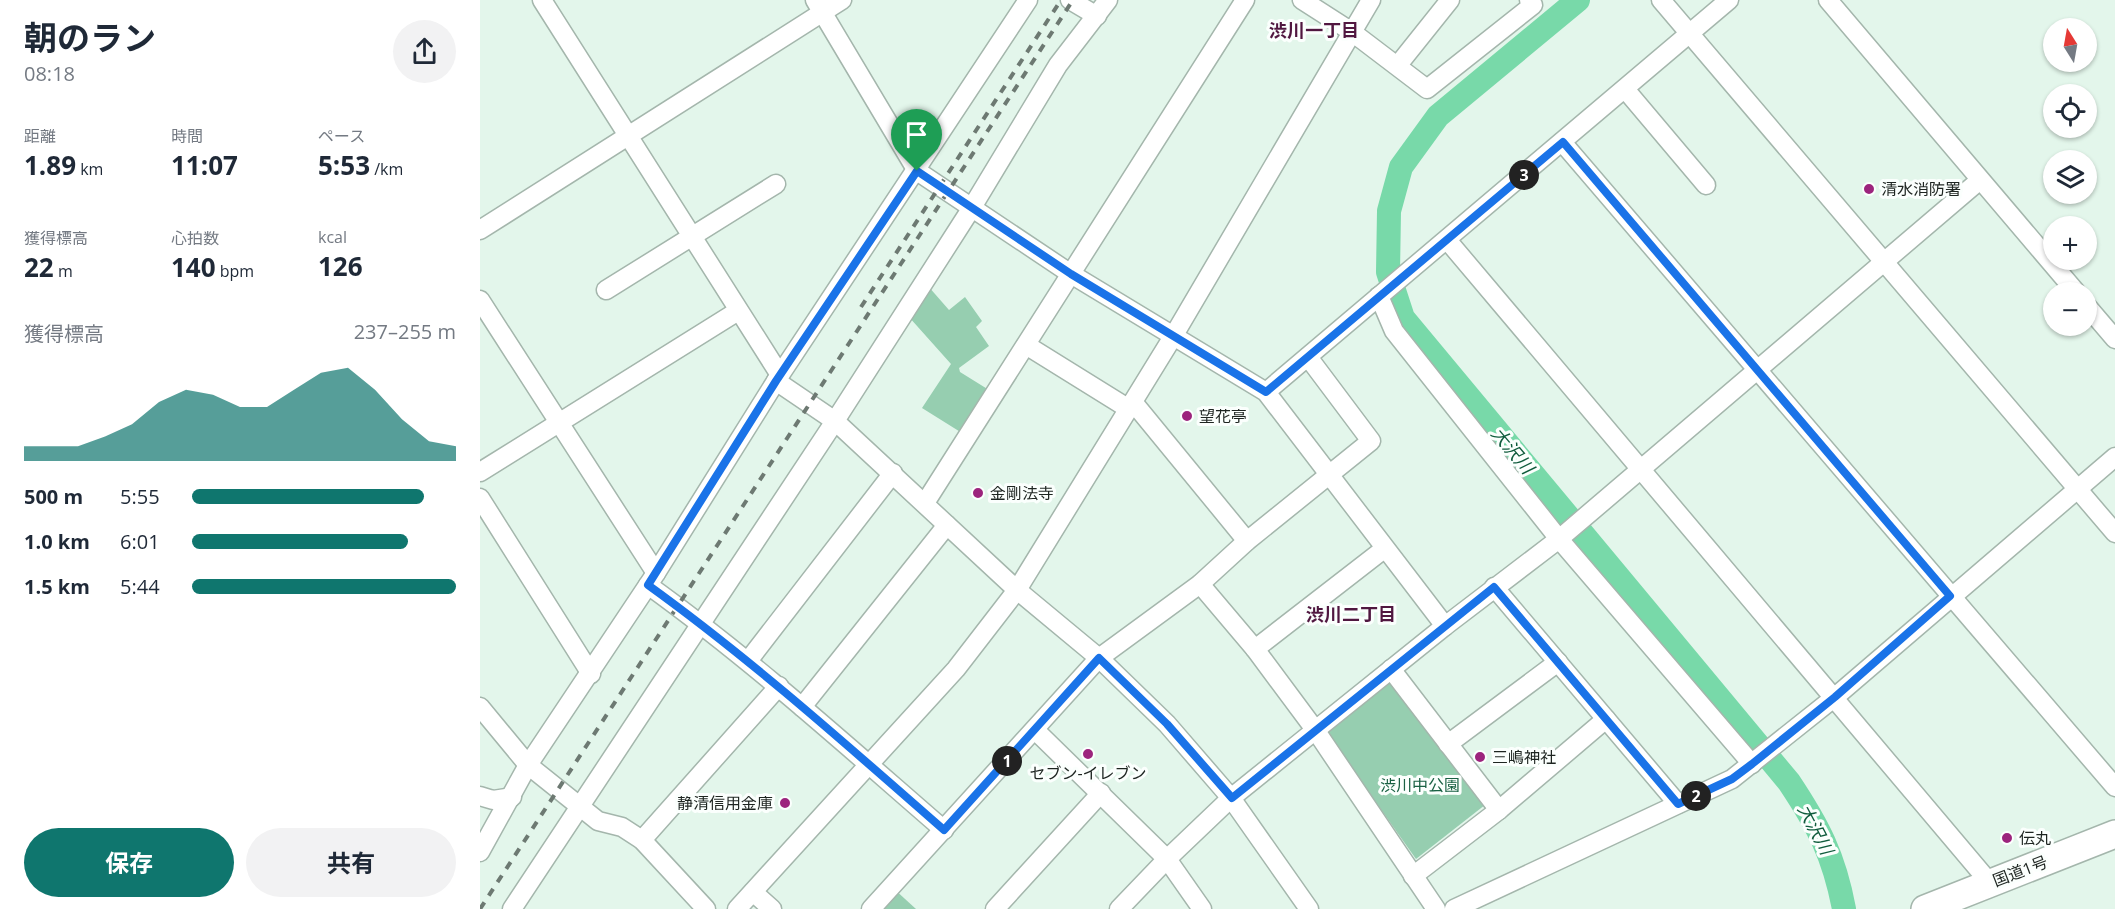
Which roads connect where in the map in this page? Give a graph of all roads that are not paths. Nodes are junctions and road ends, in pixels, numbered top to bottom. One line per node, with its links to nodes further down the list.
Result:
1 (542, 0): 20 (street)
2 (842, 0): 14 (street)
3 (1028, 0): 22 (street)
4 (1070, 0): 15 (street)
5 (1108, 0): 15 (street)
6 (1245, 0): 31 (street)
7 (1302, 0): 16 (street)
8 (1371, 0): 16 (street)
9 (1450, 0): 18 (street)
10 (1529, 0): 18 (street)
11 (1661, 0): 17 (street)
12 (1729, 0): 17 (street)
13 (1828, 0): 23 (street)
14 (818, 6): 20 (street); 22 (street)
15 (1097, 16): 26 (street)
16 (1352, 32): 18 (street); 38 (street)
17 (1689, 35): 19 (street); 30 (street)
18 (1398, 65)
19 (1625, 89): 21 (street); 25 (street)
20 (626, 136): 27 (street); 28 (street)
21 (1563, 142): 29 (street); 42 (street)
22 (917, 171): 26 (street); 43 (street)
23 (1980, 180): 30 (street); 32 (street)
24 (776, 184): 28 (street)
25 (1706, 185)
26 (970, 209): 31 (street); 46 (street)
27 (480, 230)
28 (691, 237): 33 (street); 36 (street)
29 (1448, 241): 34 (street); 49 (street)
30 (1882, 261): 42 (street); 53 (street)
31 (1071, 274): 38 (street); 40 (street)
32 (2067, 282)
33 (606, 290)
34 (1379, 296): 41 (street); 58 (street)
35 (480, 300): 47 (street)
36 (738, 311): 43 (street); 47 (street)
37 (2097, 318): 39 (street)
38 (1174, 335): 44 (street); 45 (street)
39 (2115, 339)
40 (1026, 345): 45 (street); 55 (street)
41 (1308, 357): 44 (street); 52 (street)
42 (1757, 368): 49 (street); 65 (street)
43 (778, 378): 46 (street); 61 (street)
44 (1266, 392): 52 (street)
45 (1131, 406): 59 (street); 64 (street)
46 (835, 421): 51 (street); 66 (street)
47 (559, 424): 50 (street); 61 (street)
48 (2115, 457): 53 (street)
49 (1639, 470): 58 (street); 75 (street)
50 (480, 472)
51 (892, 473): 55 (street); 70 (street)
52 (1328, 476): 59 (street); 60 (street)
53 (2077, 489): 57 (street); 65 (street)
54 (480, 498): 73 (street)
55 (925, 503): 56 (street)
56 (947, 525): 64 (street); 77 (street)
57 (2115, 532)
58 (1559, 539): 63 (street); 82 (street)
59 (1247, 541): 62 (street)
60 (1384, 549): 67 (street); 68 (street)
61 (652, 579): 66 (street); 73 (street)
62 (1200, 584): 68 (street); 69 (street)
63 (1494, 587): 67 (street); 71 (street)
64 (1017, 590): 69 (street); 84 (street)
65 (1950, 596): 75 (street); 85 (street)
66 (699, 622): 70 (street); 91 (street)
67 (1445, 626): 72 (street)
68 (1255, 649): 80 (street)
69 (1099, 658): 79 (street); 89 (street)
70 (748, 661): 74 (street)
71 (1558, 662): 78 (street); 81 (street)
72 (1391, 669): 80 (street); 81 (street)
73 (591, 674): 83 (street)
74 (779, 686): 77 (street); 95 (street)
75 (1835, 697): 82 (street); 100 (street)
76 (480, 707): 83 (street)
77 (802, 707): 84 (street)
78 (1606, 719): 90 (street); 92 (street)
79 (1035, 730): 86 (street); 93 (street)
80 (1316, 731): 89 (street); 99 (street)
81 (1448, 744): 92 (street)
82 (1752, 764): 90 (street)
83 (528, 765): 88 (street); 91 (street)
84 (869, 765): 93 (street); 101 (street)
85 (2115, 787)
86 (1101, 793): 98 (street); 107 (street)
87 (480, 796): 88 (street)
88 (512, 797): 96 (street)
89 (1232, 798): 98 (street); 110 (street)
90 (1678, 804): 112 (street)
91 (578, 807): 95 (street); 102 (street)
92 (1499, 810): 99 (street)
93 (944, 830): 106 (street)
94 (2115, 834): 100 (highway, 国道1号)
95 (642, 840): 103 (street)
96 (480, 852)
97 (2115, 853): 114 (highway, 国道1号)
98 (1167, 858): 108 (street); 109 (street)
99 (1413, 876): 111 (street)
100 (1990, 883): 113 (highway, 国道1号)
101 (753, 892): 104 (street); 105 (street)
102 (512, 909)
103 (706, 909)
104 (737, 909)
105 (772, 909)
106 (871, 909)
107 (995, 909)
108 (1119, 909)
109 (1202, 909)
110 (1309, 909)
111 (1437, 909)
112 (1454, 909)
113 (1925, 909)
114 (1971, 909)

